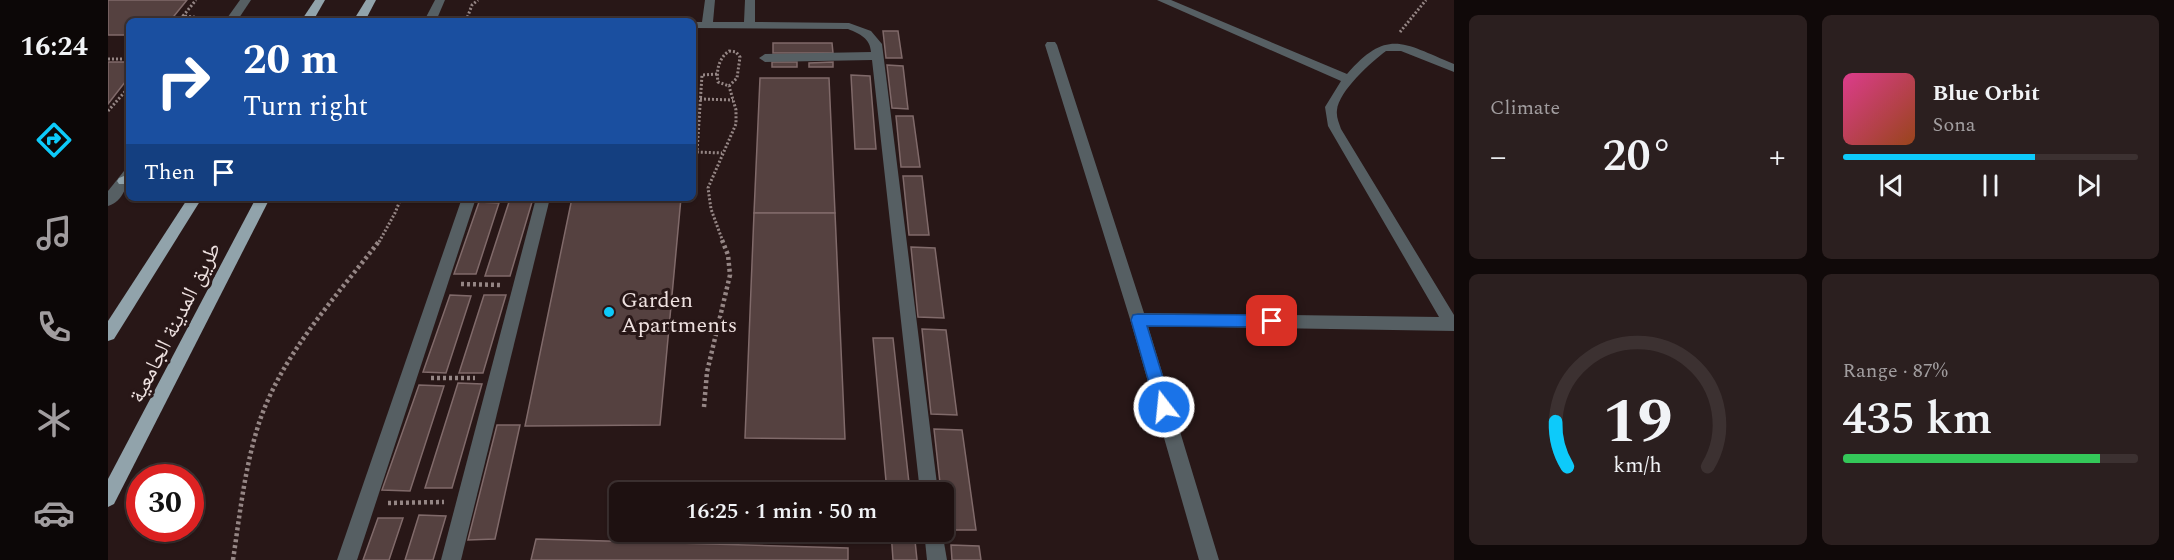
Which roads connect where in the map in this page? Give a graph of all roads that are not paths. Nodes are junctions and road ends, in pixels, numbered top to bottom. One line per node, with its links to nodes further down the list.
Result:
1 (246, 0): 8 (street)
2 (320, 0): 9 (main road)
3 (371, 0): 10 (main road)
4 (440, 0): 11 (street)
5 (710, 0): 12 (street)
6 (750, 0): 13 (street)
7 (1162, 0): 18 (street)
8 (233, 18)
9 (309, 18)
10 (361, 18)
11 (431, 18)
12 (700, 25): 13 (street)
13 (749, 25): 15 (street)
14 (1051, 45): 27 (street)
15 (877, 56): 16 (street); 30 (street)
16 (765, 58)
17 (1454, 68): 18 (street)
18 (1350, 80): 28 (street)
19 (126, 178): 21 (street)
20 (126, 179): 22 (street)
21 (108, 187)
22 (108, 201)
23 (193, 201): 29 (main road, طريق المدينة الجامعية)
24 (261, 201): 31 (main road, طريق المدينة الجامعية)
25 (468, 201): 33 (street)
26 (542, 201): 34 (street)
27 (1138, 320): 28 (street); 36 (street)
28 (1452, 324)
29 (108, 334)
30 (928, 482)
31 (108, 498)
32 (935, 542): 35 (street)
33 (347, 560)
34 (450, 560)
35 (937, 560)
36 (1209, 560)

